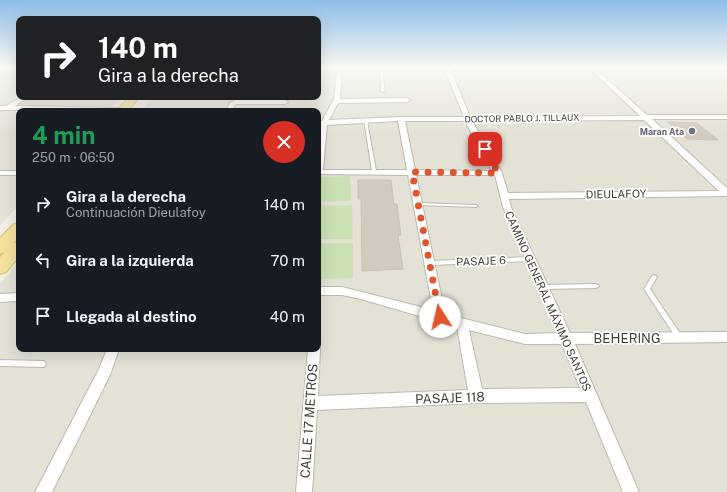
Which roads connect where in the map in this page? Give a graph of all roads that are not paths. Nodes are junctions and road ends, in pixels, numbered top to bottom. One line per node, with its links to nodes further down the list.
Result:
1 (339, 90): 8 (street)
2 (456, 90): 18 (street, CAMINO GENERAL MÁXIMO SANTOS)
3 (615, 90): 15 (street)
4 (21, 100): 10 (street)
5 (141, 100): 12 (main road)
6 (269, 100): 13 (street)
7 (407, 100): 8 (street)
8 (336, 101): 20 (street)
9 (0, 108): 10 (street)
10 (9, 108): 11 (street); 14 (street)
11 (16, 108)
12 (129, 108)
13 (230, 108)
14 (0, 114)
15 (645, 117): 16 (street, DOCTOR PABLO J. TILLAUX); 18 (street, DOCTOR PABLO J. TILLAUX); 27 (street)
16 (727, 117)
17 (401, 119): 18 (street, DOCTOR PABLO J. TILLAUX); 19 (street, DOCTOR PABLO J. TILLAUX); 23 (street)
18 (468, 119): 26 (street, CAMINO GENERAL MÁXIMO SANTOS)
19 (365, 121): 20 (street, DOCTOR PABLO J. TILLAUX); 21 (lane)
20 (321, 123)
21 (374, 171): 22 (street); 23 (street)
22 (321, 172)
23 (412, 172): 26 (street); 29 (street)
24 (0, 173): 25 (street)
25 (16, 173)
26 (498, 173): 28 (street, CAMINO GENERAL MÁXIMO SANTOS)
27 (727, 193): 28 (street, DIEULAFOY)
28 (505, 196): 34 (street, CAMINO GENERAL MÁXIMO SANTOS)
29 (419, 204): 30 (lane); 35 (street)
30 (476, 206)
31 (16, 231): 32 (main road)
32 (0, 248)
33 (16, 250): 36 (main road)
34 (530, 259): 35 (lane, PASAJE 6); 39 (street, CAMINO GENERAL MÁXIMO SANTOS)
35 (430, 263): 43 (street)
36 (0, 268)
37 (654, 278): 47 (lane)
38 (596, 286): 39 (lane)
39 (543, 287): 46 (street, CAMINO GENERAL MÁXIMO SANTOS)
40 (321, 291): 43 (street, BEHERING)
41 (16, 297): 42 (street)
42 (0, 298)
43 (440, 317): 44 (street, BEHERING)
44 (462, 323): 46 (street, BEHERING); 53 (street)
45 (727, 337): 47 (street, BEHERING)
46 (566, 338): 47 (street, BEHERING); 52 (street, CAMINO GENERAL MÁXIMO SANTOS)
47 (680, 338)
48 (112, 352): 55 (street)
49 (314, 352): 54 (street, CALLE 17 METROS)
50 (0, 364): 51 (lane)
51 (43, 364)
52 (590, 395): 53 (street, PASAJE 118); 57 (street, CAMINO GENERAL MÁXIMO SANTOS)
53 (476, 396): 54 (street, PASAJE 118)
54 (311, 403): 56 (street, CALLE 17 METROS)
55 (43, 492)
56 (304, 492)
57 (631, 492)

